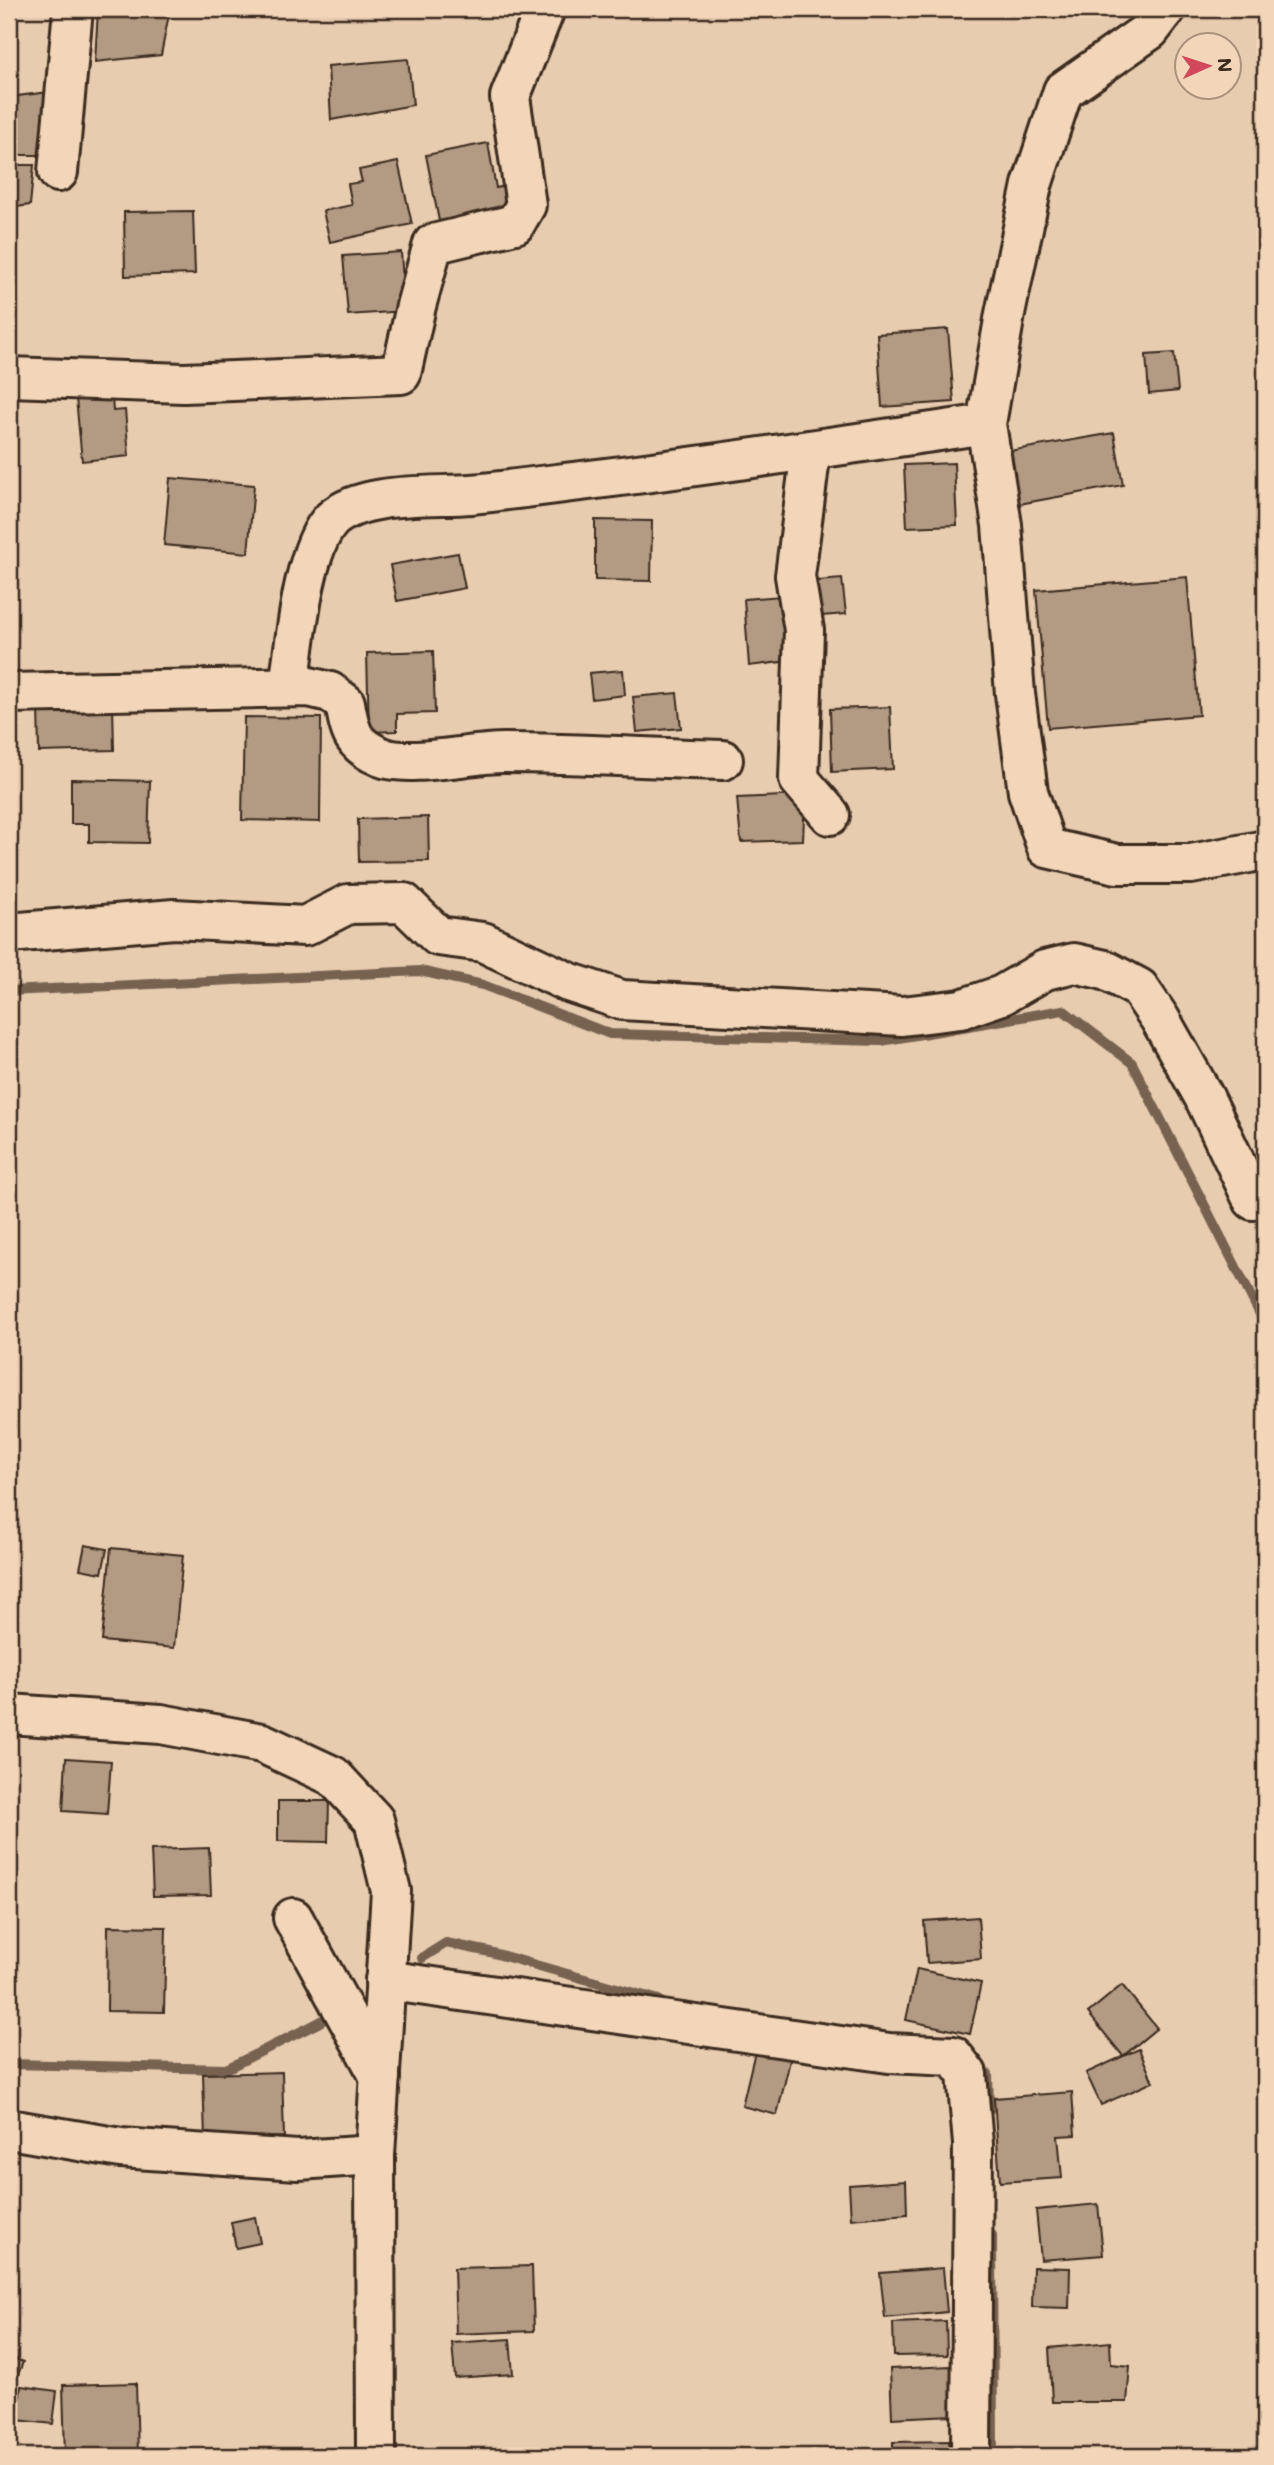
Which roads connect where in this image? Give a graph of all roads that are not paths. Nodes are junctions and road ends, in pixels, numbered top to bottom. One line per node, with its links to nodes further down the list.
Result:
1 (73, 9): 4 (street)
2 (545, 9): 5 (street)
3 (1166, 9): 6 (street)
4 (58, 172)
5 (9, 377)
6 (986, 424): 7 (street); 12 (street)
7 (811, 450): 8 (street); 11 (street)
8 (289, 687): 9 (street); 10 (street)
9 (9, 693)
10 (723, 760)
11 (830, 815)
12 (1265, 850)
13 (9, 933): 14 (street)
14 (1252, 1200)
15 (9, 1714): 17 (street)
16 (293, 1918): 18 (street)
17 (385, 1980): 18 (street); 22 (street)
18 (380, 2077): 20 (street)
19 (9, 2129): 20 (street)
20 (375, 2155): 21 (street)
21 (376, 2456)
22 (971, 2456)

